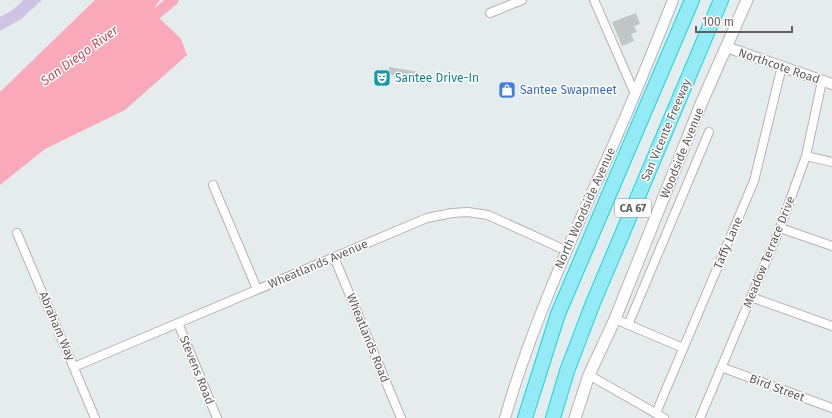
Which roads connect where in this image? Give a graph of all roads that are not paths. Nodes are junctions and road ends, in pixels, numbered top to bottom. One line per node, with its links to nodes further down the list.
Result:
1 (522, 0): 7 (street)
2 (594, 0): 11 (street)
3 (674, 0): 11 (street, North Woodside Avenue)
4 (692, 0): 37 (highway, CA 67)
5 (721, 0): 38 (highway, San Vicente Freeway / CA 67)
6 (747, 0): 8 (main road, Woodside Avenue)
7 (490, 13)
8 (726, 47): 9 (street, Northcote Road); 23 (main road, Woodside Avenue)
9 (782, 66): 10 (street, Northcote Road); 27 (street, Taffy Lane)
10 (829, 83): 13 (street, Meadow Terrace Drive)
11 (635, 94): 19 (street, North Woodside Avenue)
12 (709, 132): 25 (street)
13 (806, 156): 14 (street); 16 (street, Meadow Terrace Drive)
14 (832, 162)
15 (213, 185): 21 (street)
16 (780, 228): 18 (street); 22 (street, Meadow Terrace Drive)
17 (17, 233): 28 (street, Abraham Way)
18 (832, 246)
19 (565, 250): 20 (street, Wheatlands Avenue); 36 (street, North Woodside Avenue)
20 (334, 257): 21 (street, Wheatlands Avenue); 35 (street, Wheatlands Road)
21 (257, 290): 24 (street, Wheatlands Avenue)
22 (752, 297): 26 (street); 29 (street, Meadow Terrace Drive)
23 (615, 319): 25 (street); 30 (main road, Woodside Avenue)
24 (178, 323): 28 (street, Wheatlands Avenue); 34 (street, Stevens Road)
25 (628, 325): 27 (street)
26 (832, 326)
27 (683, 348): 32 (street, Taffy Lane)
28 (74, 366): 33 (street, Abraham Way)
29 (721, 367): 31 (street, Bird Street); 41 (street, Meadow Terrace Drive)
30 (589, 376): 32 (street); 39 (main road, Woodside Avenue)
31 (832, 408)
32 (656, 413): 40 (street)
33 (95, 418)
34 (217, 418)
35 (401, 418)
36 (505, 418)
37 (524, 418)
38 (553, 418)
39 (575, 418)
40 (664, 418)
41 (700, 418)

